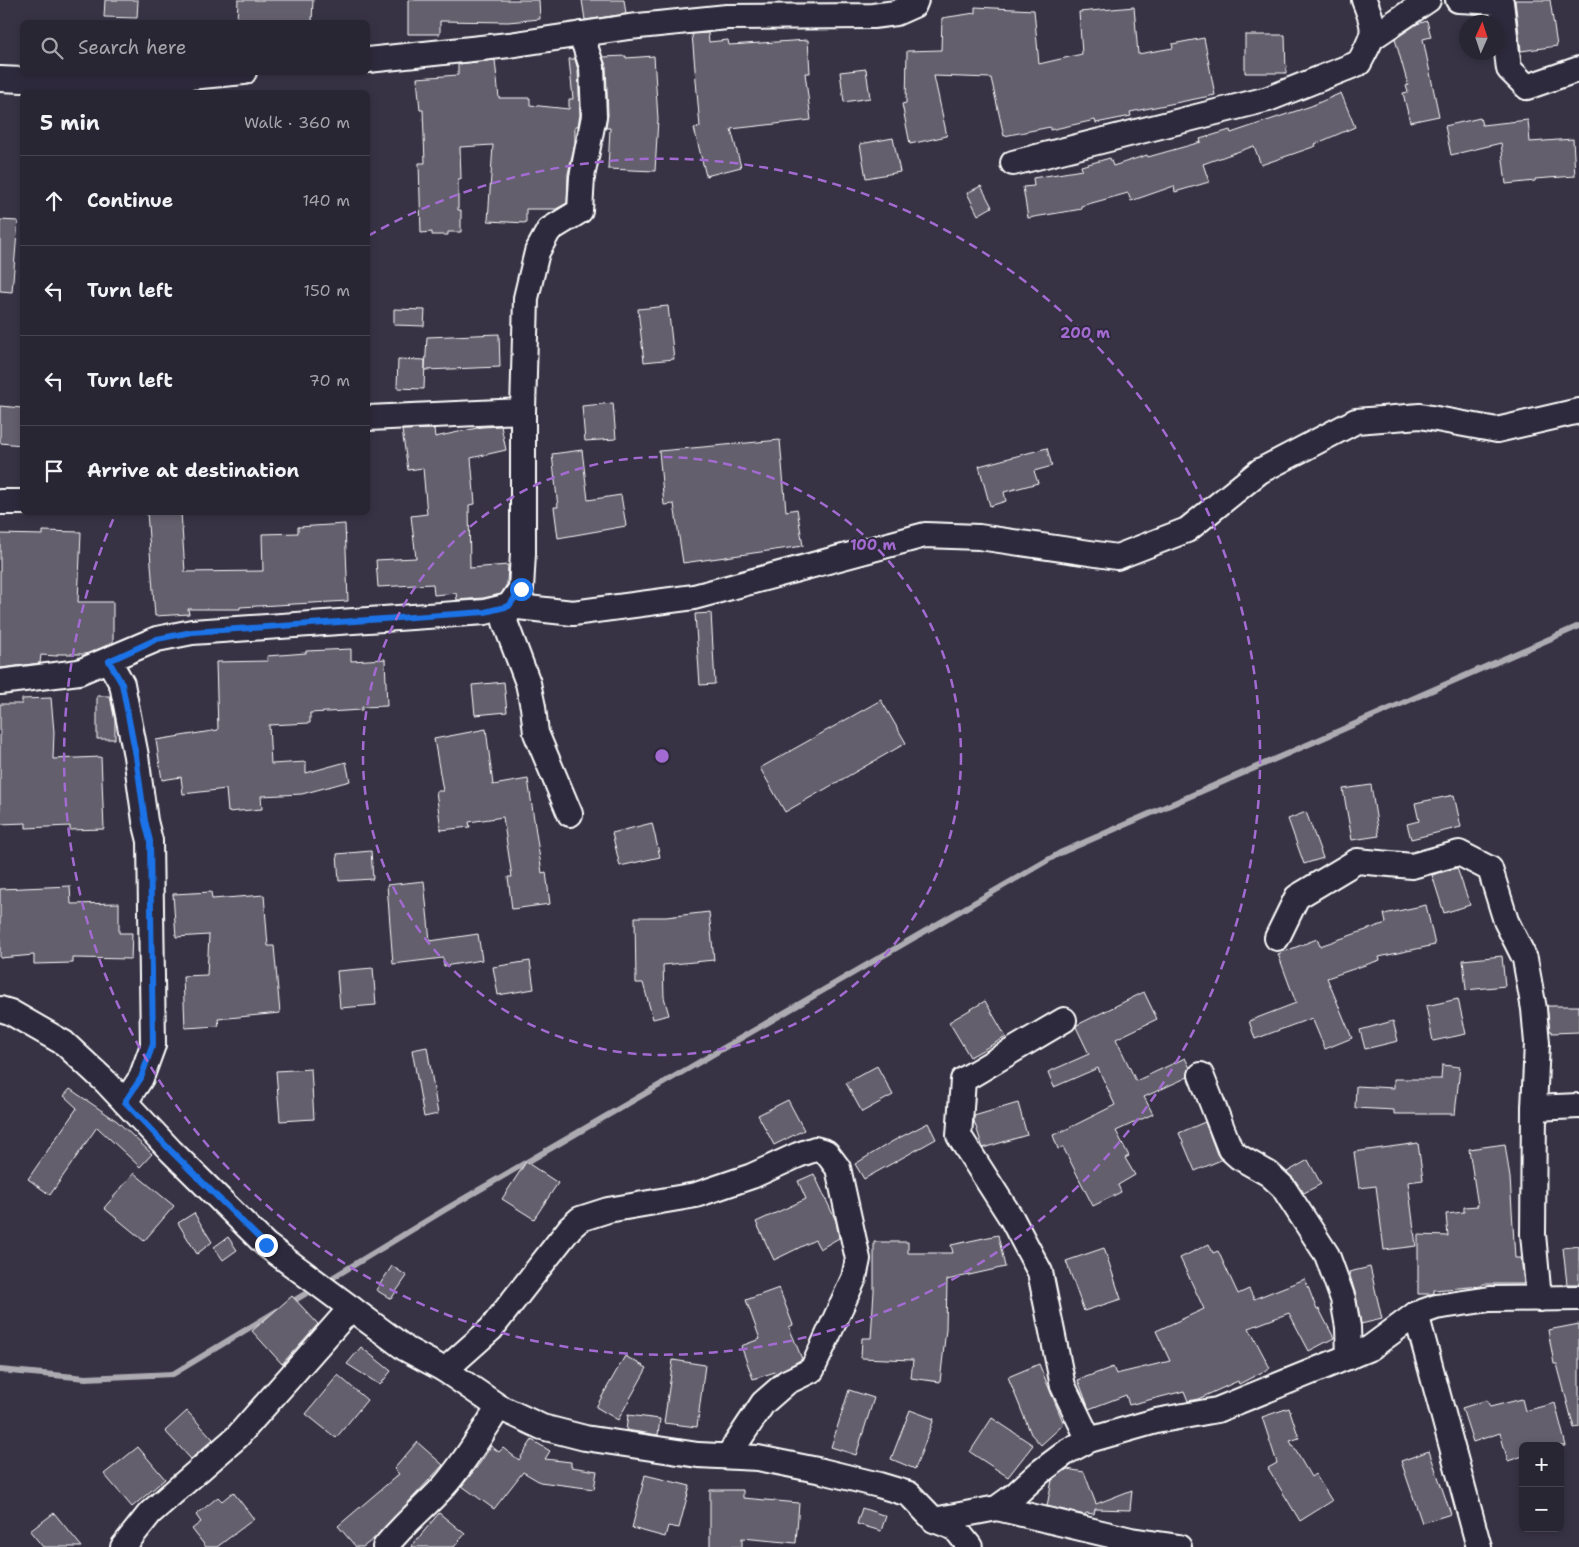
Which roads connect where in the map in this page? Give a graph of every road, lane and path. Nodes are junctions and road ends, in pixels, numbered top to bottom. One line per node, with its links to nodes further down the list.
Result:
1 (916, 0): 5 (street)
2 (1364, 0): 6 (street)
3 (1428, 0): 6 (street)
4 (1458, 0): 8 (street)
5 (581, 34): 7 (street); 13 (street)
6 (1373, 37): 12 (street)
7 (370, 60)
8 (1579, 69)
9 (219, 75): 11 (street)
10 (0, 79): 11 (street)
11 (113, 88)
12 (1013, 163)
13 (523, 411): 15 (street); 18 (street)
14 (1579, 412): 18 (street)
15 (370, 418)
16 (0, 502): 17 (street)
17 (20, 502)
18 (509, 606): 19 (street); 21 (street)
19 (109, 661): 20 (street); 26 (street)
20 (0, 682)
21 (570, 814)
22 (1278, 938): 28 (street)
23 (0, 1009): 26 (street)
24 (1064, 1020): 36 (street)
25 (1200, 1075): 33 (street)
26 (125, 1102): 31 (street)
27 (1579, 1106): 28 (street)
28 (1534, 1108): 30 (street)
29 (1579, 1298): 30 (street)
30 (1539, 1299): 32 (street)
31 (351, 1308): 34 (street); 40 (street)
32 (1416, 1314): 33 (street); 44 (street)
33 (1349, 1357): 36 (street)
34 (445, 1370): 35 (street); 37 (street)
35 (499, 1407): 37 (street); 41 (street)
36 (1089, 1440): 38 (street)
37 (728, 1456): 39 (street)
38 (997, 1508): 39 (street); 43 (street)
39 (934, 1520): 42 (street)
40 (123, 1547)
41 (385, 1547)
42 (970, 1547)
43 (1179, 1547)
44 (1478, 1547)

